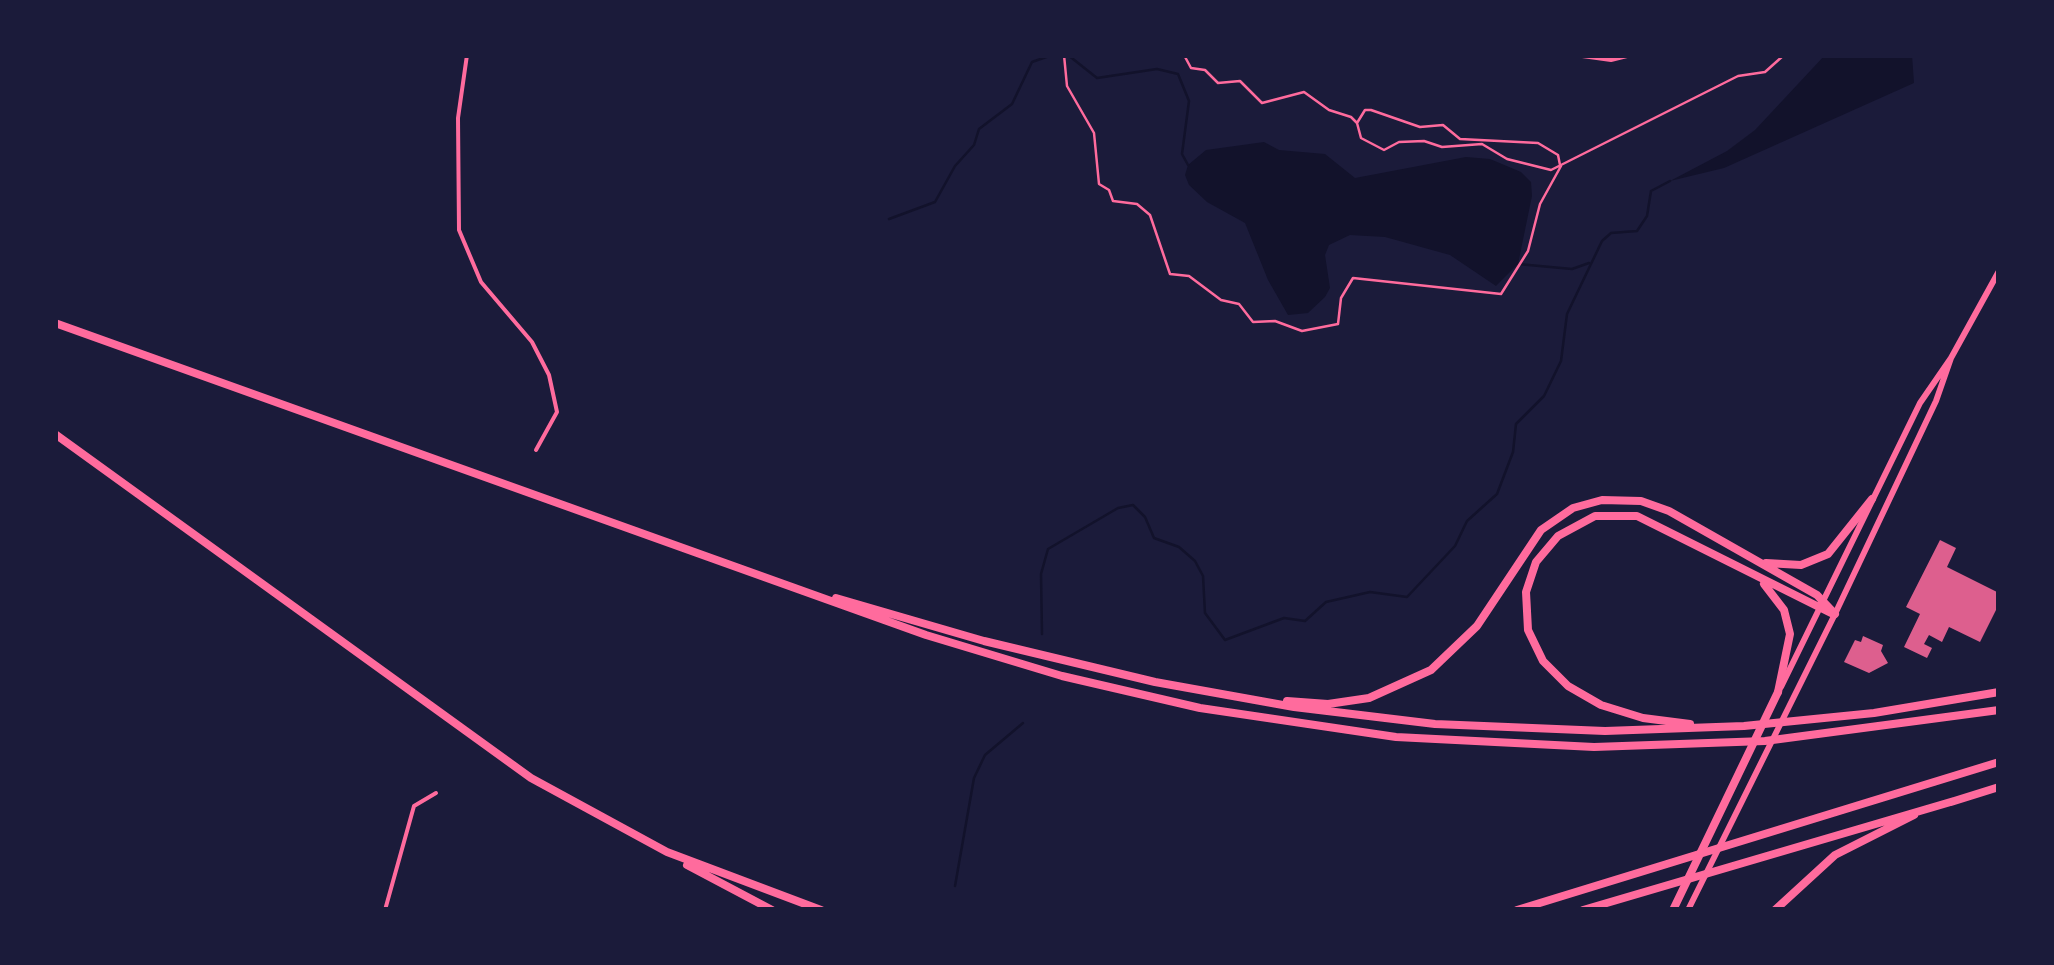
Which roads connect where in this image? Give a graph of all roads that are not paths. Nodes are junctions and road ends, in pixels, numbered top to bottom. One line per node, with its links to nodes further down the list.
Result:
1 (467, 55): 8 (street)
2 (1575, 55): 3 (street)
3 (1630, 55)
4 (1999, 271): 6 (main road)
5 (55, 324): 12 (highway)
6 (1951, 358): 9 (main road); 14 (main road)
7 (55, 434): 24 (highway)
8 (536, 450)
9 (1872, 499): 10 (highway); 13 (main road)
10 (1751, 558): 13 (highway); 17 (highway)
11 (1753, 575): 13 (highway); 15 (highway); 19 (highway)
12 (794, 586): 17 (highway); 18 (highway)
13 (1821, 604): 14 (highway); 15 (main road)
14 (1836, 614): 31 (main road)
15 (1778, 692): 30 (highway)
16 (1999, 692): 19 (highway)
17 (1211, 693): 19 (highway)
18 (1999, 710)
19 (1744, 726)
20 (1999, 762): 28 (highway)
21 (1999, 787): 23 (highway)
22 (436, 793): 25 (street)
23 (1954, 800): 29 (highway); 32 (highway)
24 (667, 852): 26 (highway); 27 (highway)
25 (385, 910)
26 (772, 910)
27 (821, 910)
28 (1517, 910)
29 (1584, 910)
30 (1673, 910)
31 (1688, 910)
32 (1775, 910)

